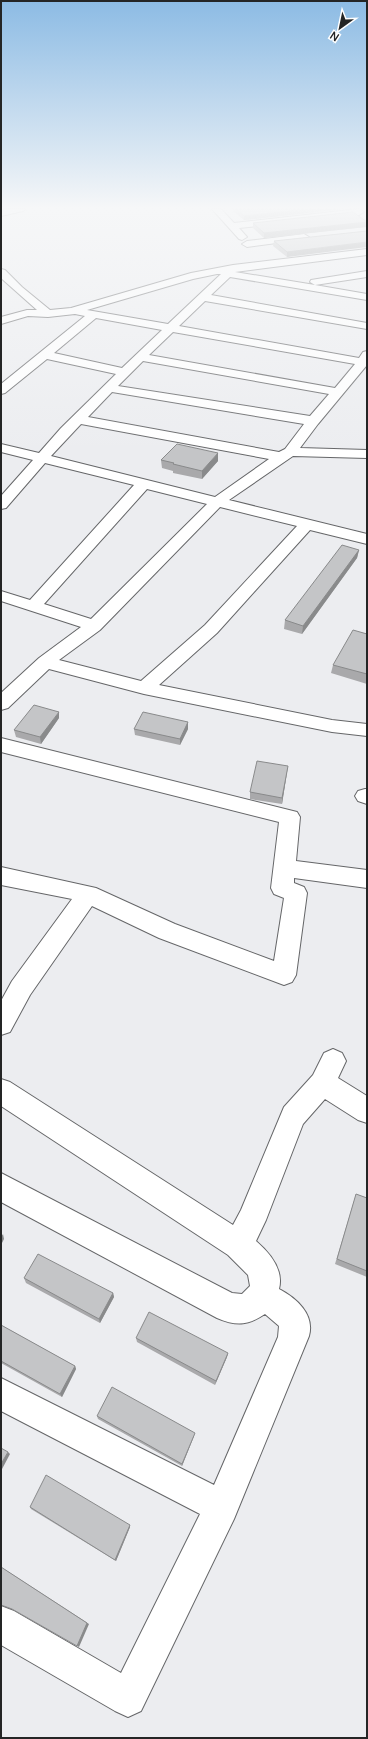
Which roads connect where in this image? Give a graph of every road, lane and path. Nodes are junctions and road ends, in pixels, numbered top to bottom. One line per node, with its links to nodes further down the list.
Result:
1 (16, 290): 6 (street)
2 (19, 290): 10 (street)
3 (143, 290): 9 (street)
4 (209, 290): 7 (street)
5 (326, 290): 8 (street)
6 (6, 295)
7 (202, 297): 13 (street); 14 (street)
8 (367, 297)
9 (72, 311): 10 (street); 11 (street)
10 (48, 314): 12 (street)
11 (96, 314): 14 (street); 15 (street)
12 (1, 321)
13 (367, 326)
14 (172, 327): 16 (street); 17 (street)
15 (44, 355): 18 (street); 20 (street)
16 (140, 357): 18 (street); 21 (street)
17 (365, 359): 21 (street)
18 (125, 372): 19 (street)
19 (110, 388): 22 (street); 23 (street)
20 (1, 390)
21 (338, 392): 23 (street)
22 (78, 419): 25 (street); 27 (street)
23 (313, 421): 25 (street)
24 (1, 448): 27 (street)
25 (285, 454): 26 (street); 29 (street)
26 (367, 454)
27 (42, 458): 28 (street); 30 (street)
28 (143, 484): 29 (street); 34 (street)
29 (218, 501): 31 (street); 35 (street)
30 (1, 504)
31 (307, 524): 32 (street); 39 (street)
32 (367, 539)
33 (1, 596): 34 (street)
34 (33, 606): 35 (street)
35 (94, 626): 36 (street)
36 (44, 662): 38 (street); 39 (street)
37 (1, 679): 38 (street)
38 (22, 683): 40 (street)
39 (144, 688): 41 (street)
40 (1, 704)
41 (367, 730)
42 (1, 745): 43 (street)
43 (284, 868): 45 (street); 46 (street)
44 (1, 876): 46 (street)
45 (367, 879)
46 (88, 894): 47 (street)
47 (1, 1024)
48 (1, 1091): 51 (street)
49 (367, 1111): 51 (street)
50 (1, 1187): 52 (street)
51 (238, 1246): 52 (street)
52 (262, 1296): 54 (street)
53 (1, 1394): 54 (street)
54 (222, 1507): 55 (street)
55 (1, 1624)

